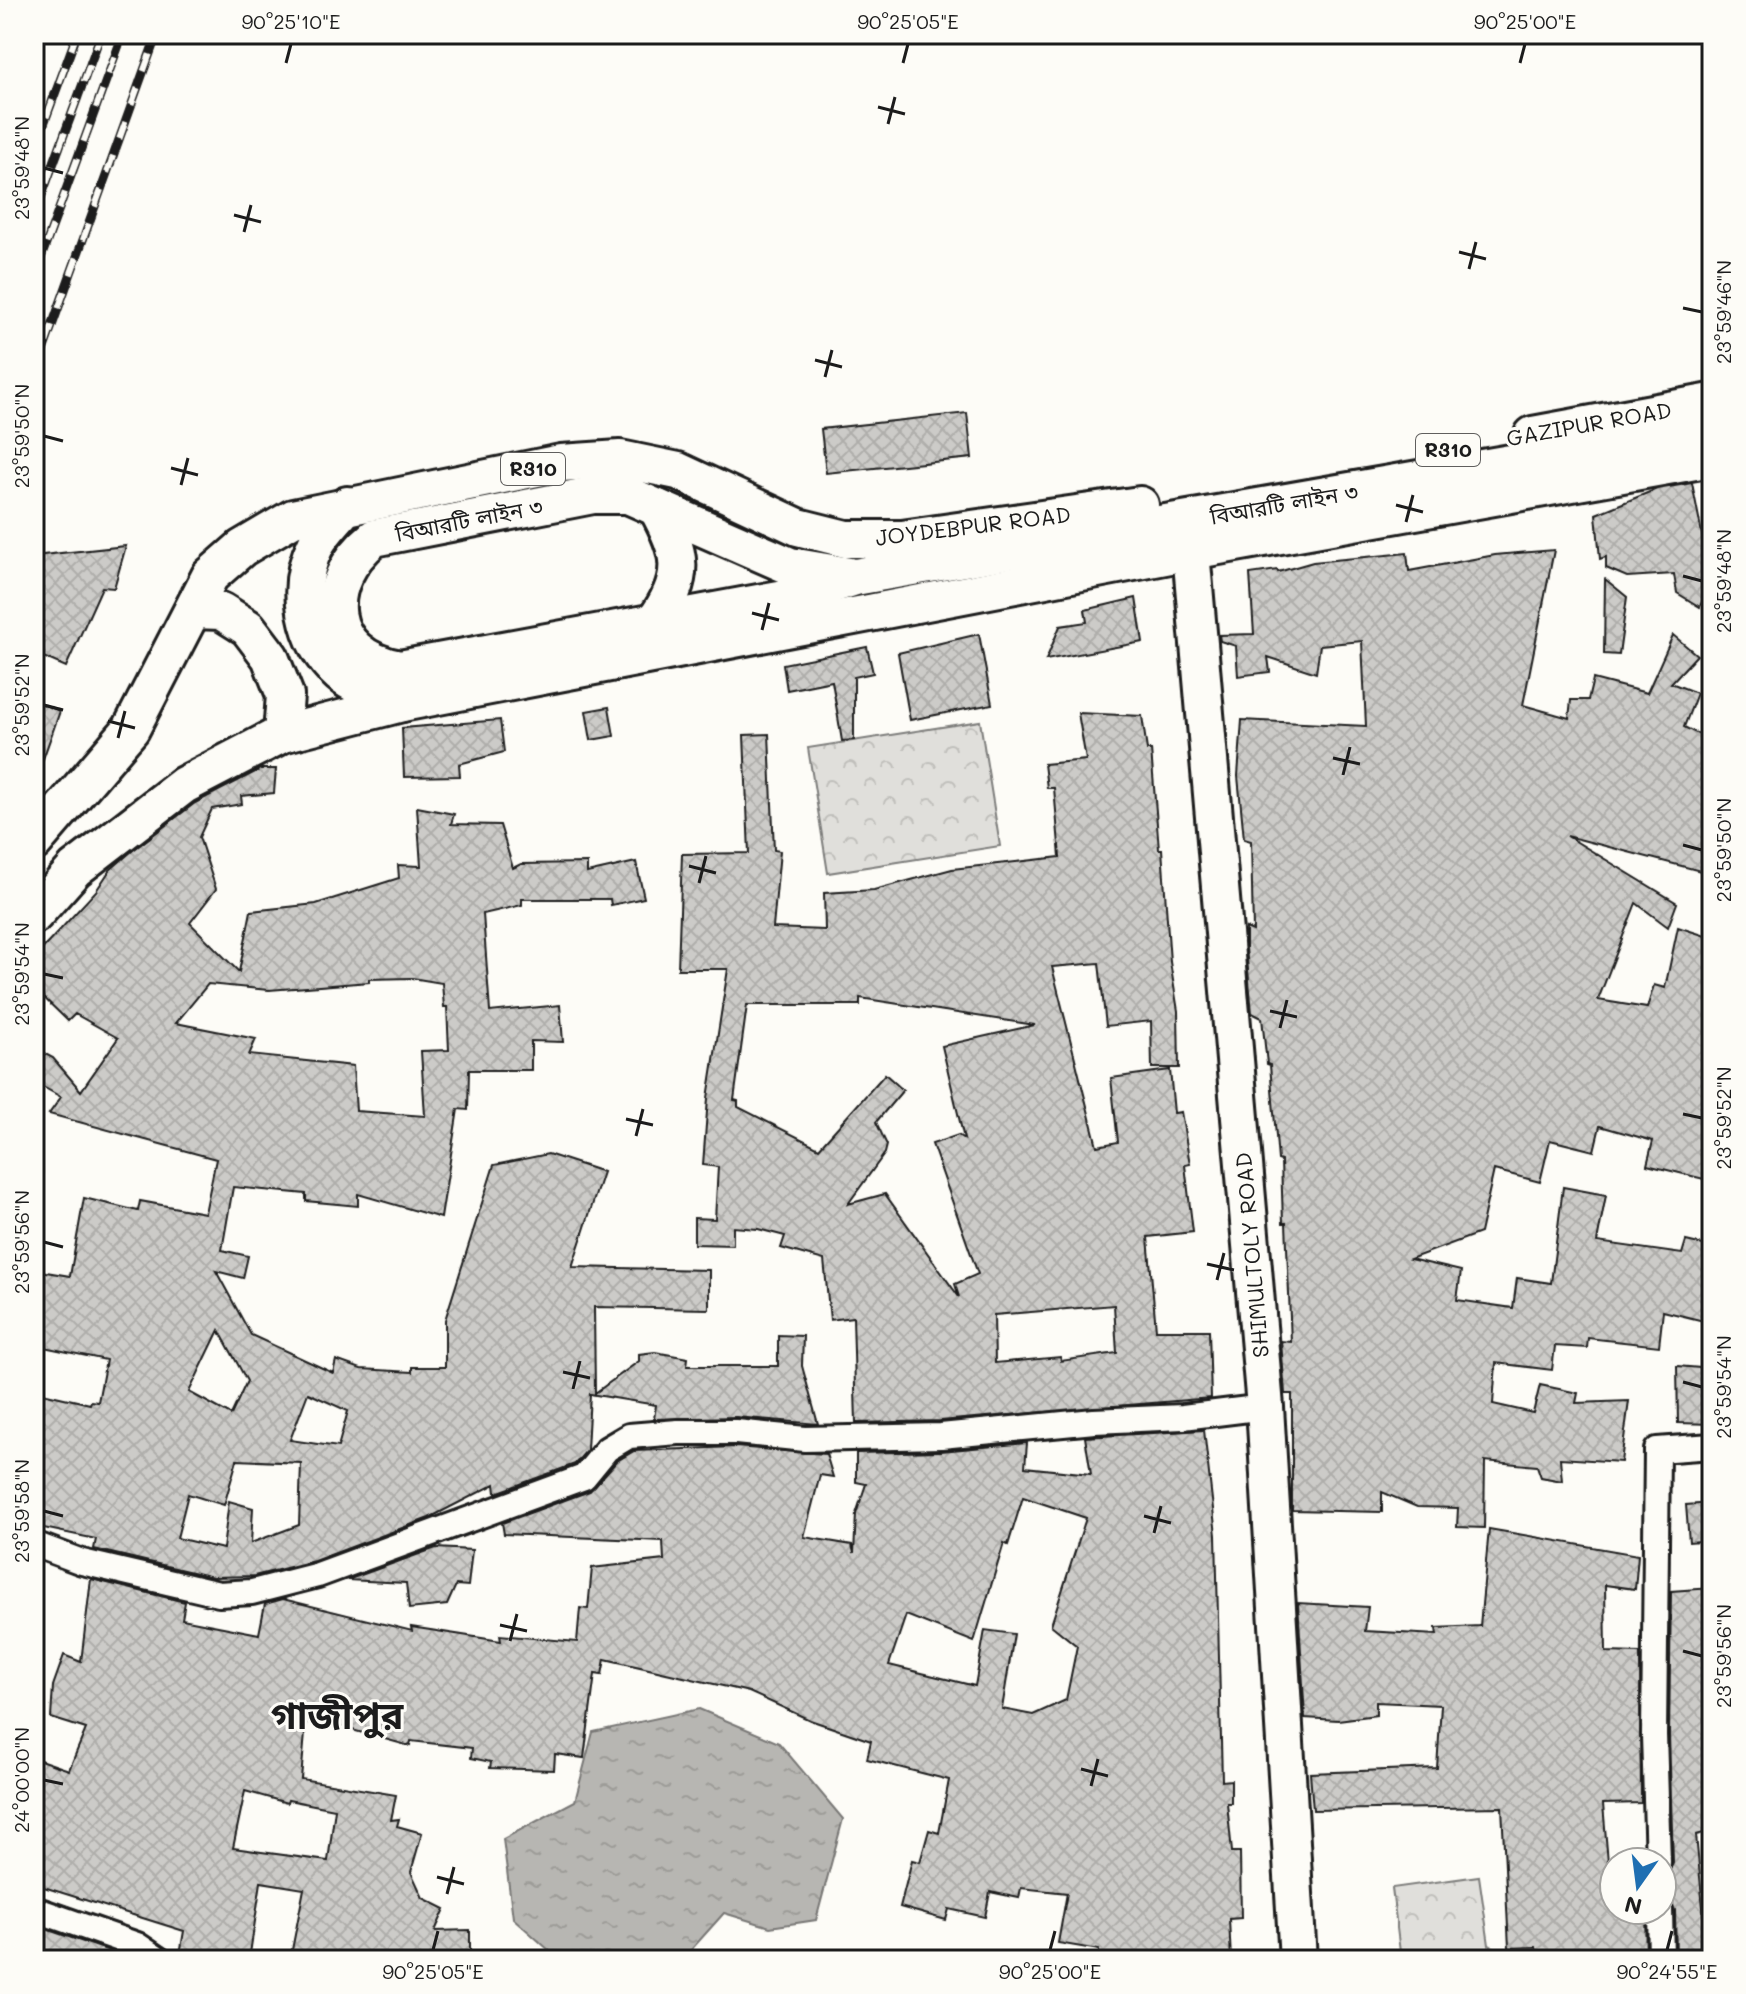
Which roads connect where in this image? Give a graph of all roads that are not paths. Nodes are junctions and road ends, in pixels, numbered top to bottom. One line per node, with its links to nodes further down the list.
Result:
1 (1712, 402): 6 (main road, GAZIPUR ROAD / R310)
2 (1712, 428): 6 (main road, বিআরটি লাইন ৩)
3 (1712, 458): 6 (main road, R310)
4 (347, 505): 6 (main road, JOYDEBPUR ROAD / R310); 8 (main road, JOYDEBPUR ROAD / R310); 10 (main road)
5 (657, 508): 7 (main road, বিআরটি লাইন ৩); 9 (main road); 9 (main road, বিআরটি লাইন ৩)
6 (1188, 524): 7 (main road, বিআরটি লাইন ৩); 10 (main road, R310); 14 (main road, SHIMULTOLY ROAD)
7 (855, 577): 9 (main road, বিআরটি লাইন ৩)
8 (194, 610): 11 (main road); 12 (main road, JOYDEBPUR ROAD / R310)
9 (655, 621)
10 (402, 703): 11 (main road, R310)
11 (282, 734): 13 (main road, R310)
12 (34, 842)
13 (34, 915)
14 (1265, 1407): 16 (street); 21 (main road, SHIMULTOLY ROAD)
15 (1712, 1446): 17 (street)
16 (34, 1544)
17 (1657, 1846)
18 (34, 1909): 20 (street)
19 (1660, 1926): 22 (street)
20 (159, 1960)
21 (1298, 1960)
22 (1661, 1960)

